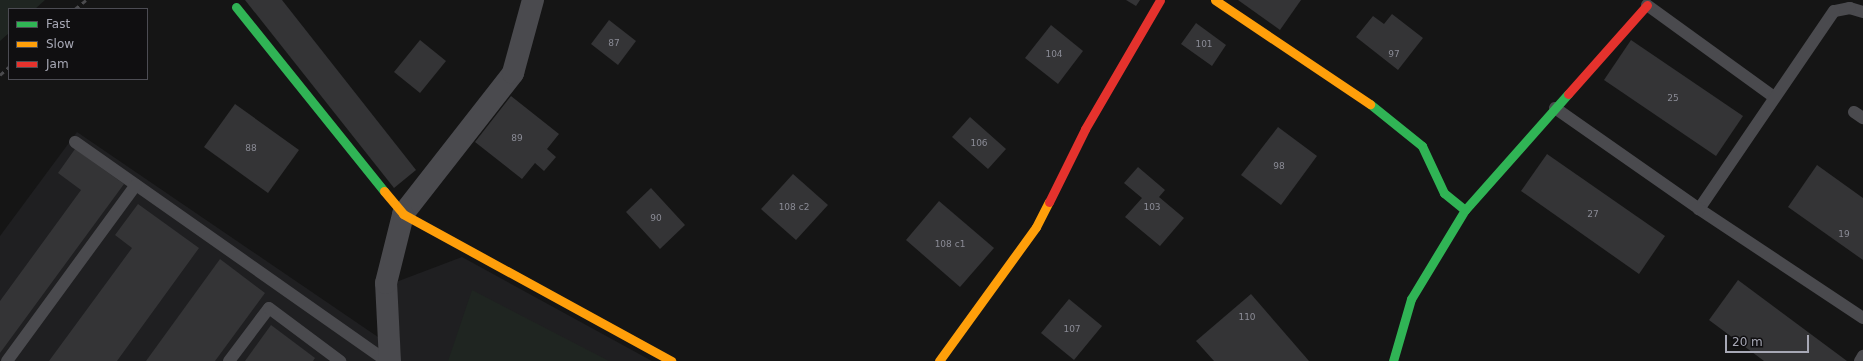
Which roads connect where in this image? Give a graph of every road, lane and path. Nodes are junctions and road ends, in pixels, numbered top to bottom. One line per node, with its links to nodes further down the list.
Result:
1 (533, 0): 13 (street)
2 (1160, 0): 21 (street)
3 (1215, 0): 12 (street)
4 (1647, 5): 7 (lane); 8 (street)
5 (236, 7): 13 (street)
6 (1863, 12): 7 (lane)
7 (1774, 97): 11 (lane)
8 (1555, 108): 11 (lane); 12 (street)
9 (75, 142): 10 (lane)
10 (136, 185): 17 (lane); 19 (lane)
11 (1699, 208): 14 (lane)
12 (1465, 210): 22 (street)
13 (403, 214): 19 (street); 20 (street)
14 (1863, 318)
15 (1863, 356): 23 (lane)
16 (335, 360): 18 (lane)
17 (7, 361)
18 (229, 361)
19 (389, 361)
20 (671, 361)
21 (939, 361)
22 (1393, 361)
23 (1860, 361)

